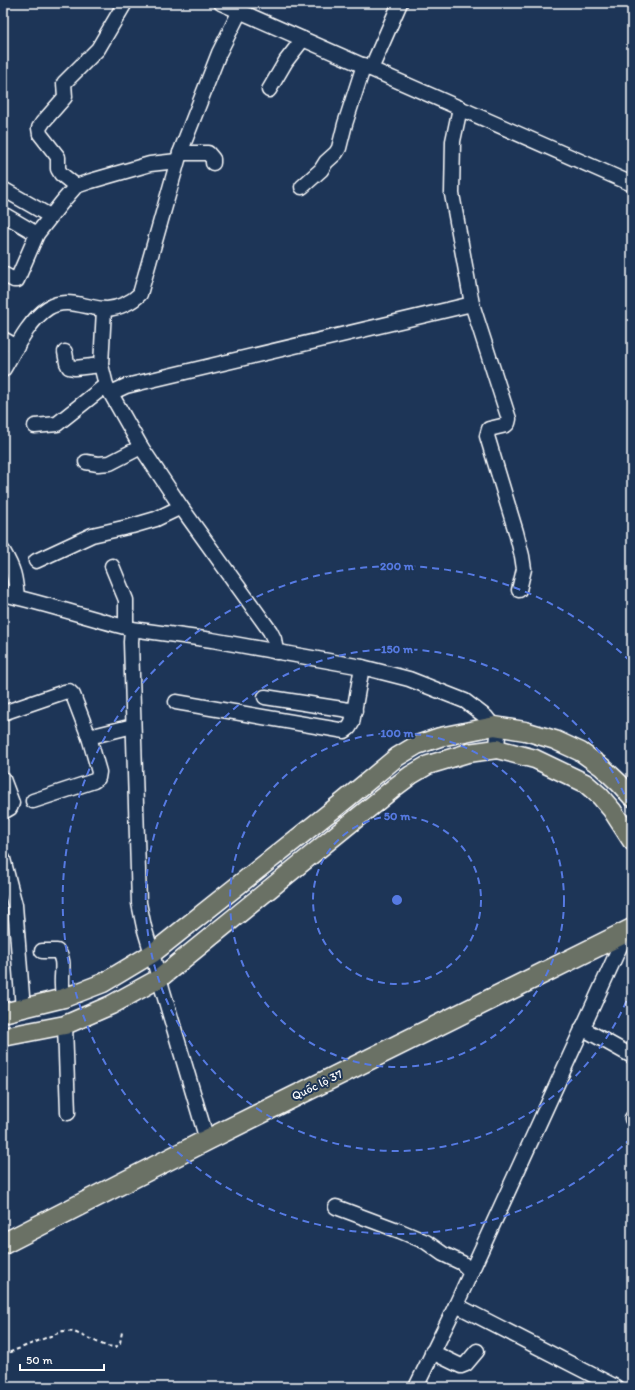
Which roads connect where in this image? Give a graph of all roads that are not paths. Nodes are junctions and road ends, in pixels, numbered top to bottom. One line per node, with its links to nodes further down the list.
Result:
1 (125, 3): 12 (street)
2 (221, 3): 4 (street)
3 (400, 3): 6 (street)
4 (240, 11): 5 (street); 9 (street)
5 (303, 39): 6 (street); 7 (street)
6 (368, 67): 8 (street); 13 (street)
7 (269, 90)
8 (460, 108): 11 (street); 19 (street)
9 (178, 157): 10 (street); 12 (street); 20 (street)
10 (213, 163)
11 (632, 184)
12 (76, 186): 16 (street)
13 (302, 187)
14 (3, 189): 16 (street)
15 (3, 214): 17 (street)
16 (50, 216): 17 (street)
17 (37, 234): 18 (street)
18 (3, 274)
19 (472, 304): 26 (street); 34 (street)
20 (104, 309): 22 (street); 24 (street)
21 (3, 339): 22 (street)
22 (17, 347): 25 (street)
23 (65, 352): 24 (street)
24 (101, 365): 26 (street)
25 (3, 370)
26 (109, 389): 27 (street); 28 (street)
27 (35, 426)
28 (142, 447): 29 (street); 30 (street)
29 (86, 462)
30 (181, 507): 32 (street); 38 (street)
31 (3, 551): 36 (street)
32 (36, 561)
33 (112, 566): 37 (street)
34 (519, 590)
35 (3, 594): 36 (street)
36 (17, 597): 37 (street)
37 (129, 628): 38 (street); 44 (street)
38 (276, 652): 39 (street)
39 (362, 667): 42 (street); 46 (street)
40 (265, 697): 42 (street)
41 (176, 702): 42 (street)
42 (355, 711)
43 (6, 712): 45 (street)
44 (133, 726): 45 (street); 55 (street)
45 (89, 737): 49 (street)
46 (497, 739): 48 (main road); 51 (main road); 55 (main road); 56 (main road)
47 (3, 779): 50 (street)
48 (632, 797)
49 (33, 801)
50 (3, 812)
51 (632, 841)
52 (3, 859): 58 (street)
53 (630, 930): 61 (street); 65 (highway, Quốc lộ 37)
54 (42, 951): 57 (street)
55 (153, 953): 56 (street); 57 (main road)
56 (160, 978): 60 (main road); 65 (street)
57 (64, 998): 58 (main road)
58 (23, 1009): 59 (main road)
59 (3, 1013)
60 (65, 1025): 62 (main road); 64 (street)
61 (582, 1028): 63 (street); 68 (street)
62 (3, 1037)
63 (632, 1056)
64 (68, 1113)
65 (207, 1140): 67 (highway, Quốc lộ 37)
66 (336, 1207): 68 (street)
67 (3, 1244)
68 (471, 1272): 69 (street)
69 (456, 1305): 71 (street); 73 (street)
70 (477, 1351): 71 (street)
71 (432, 1352): 72 (street)
72 (416, 1387)
73 (616, 1387)

